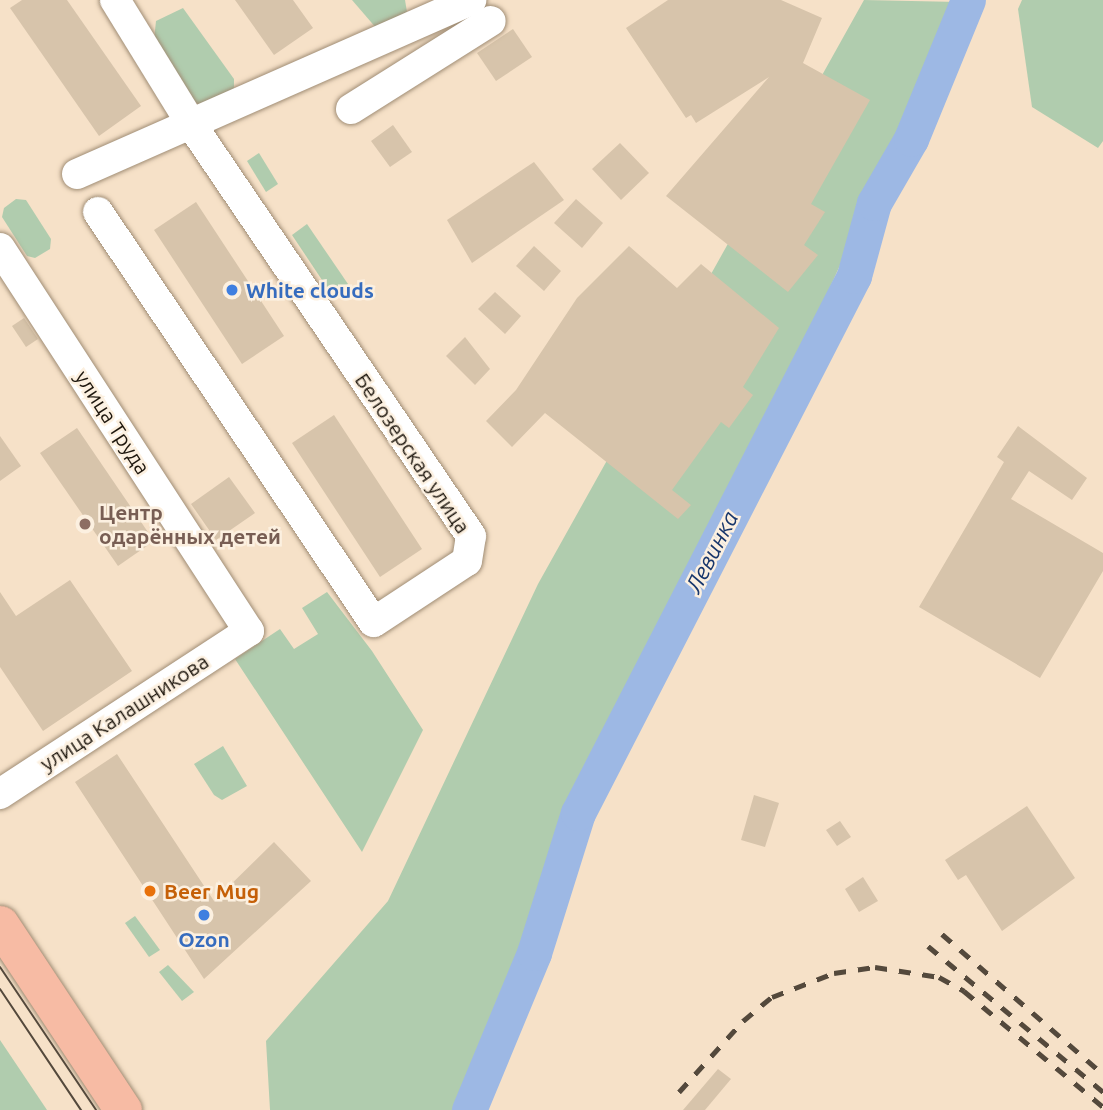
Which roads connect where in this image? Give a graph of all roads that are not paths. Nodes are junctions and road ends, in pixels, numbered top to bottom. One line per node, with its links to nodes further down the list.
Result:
1 (115, 0): 6 (street, Белозерская улица)
2 (481, 11): 3 (street); 4 (street)
3 (420, 24): 4 (street); 6 (street)
4 (430, 58): 5 (street)
5 (351, 109)
6 (192, 125): 7 (street); 8 (street, Белозерская улица)
7 (77, 174)
8 (98, 212)
9 (0, 248): 10 (street, улица Труда)
10 (249, 631): 11 (street, улица Калашникова)
11 (0, 794)
12 (0, 924): 13 (main road)
13 (123, 1110)

